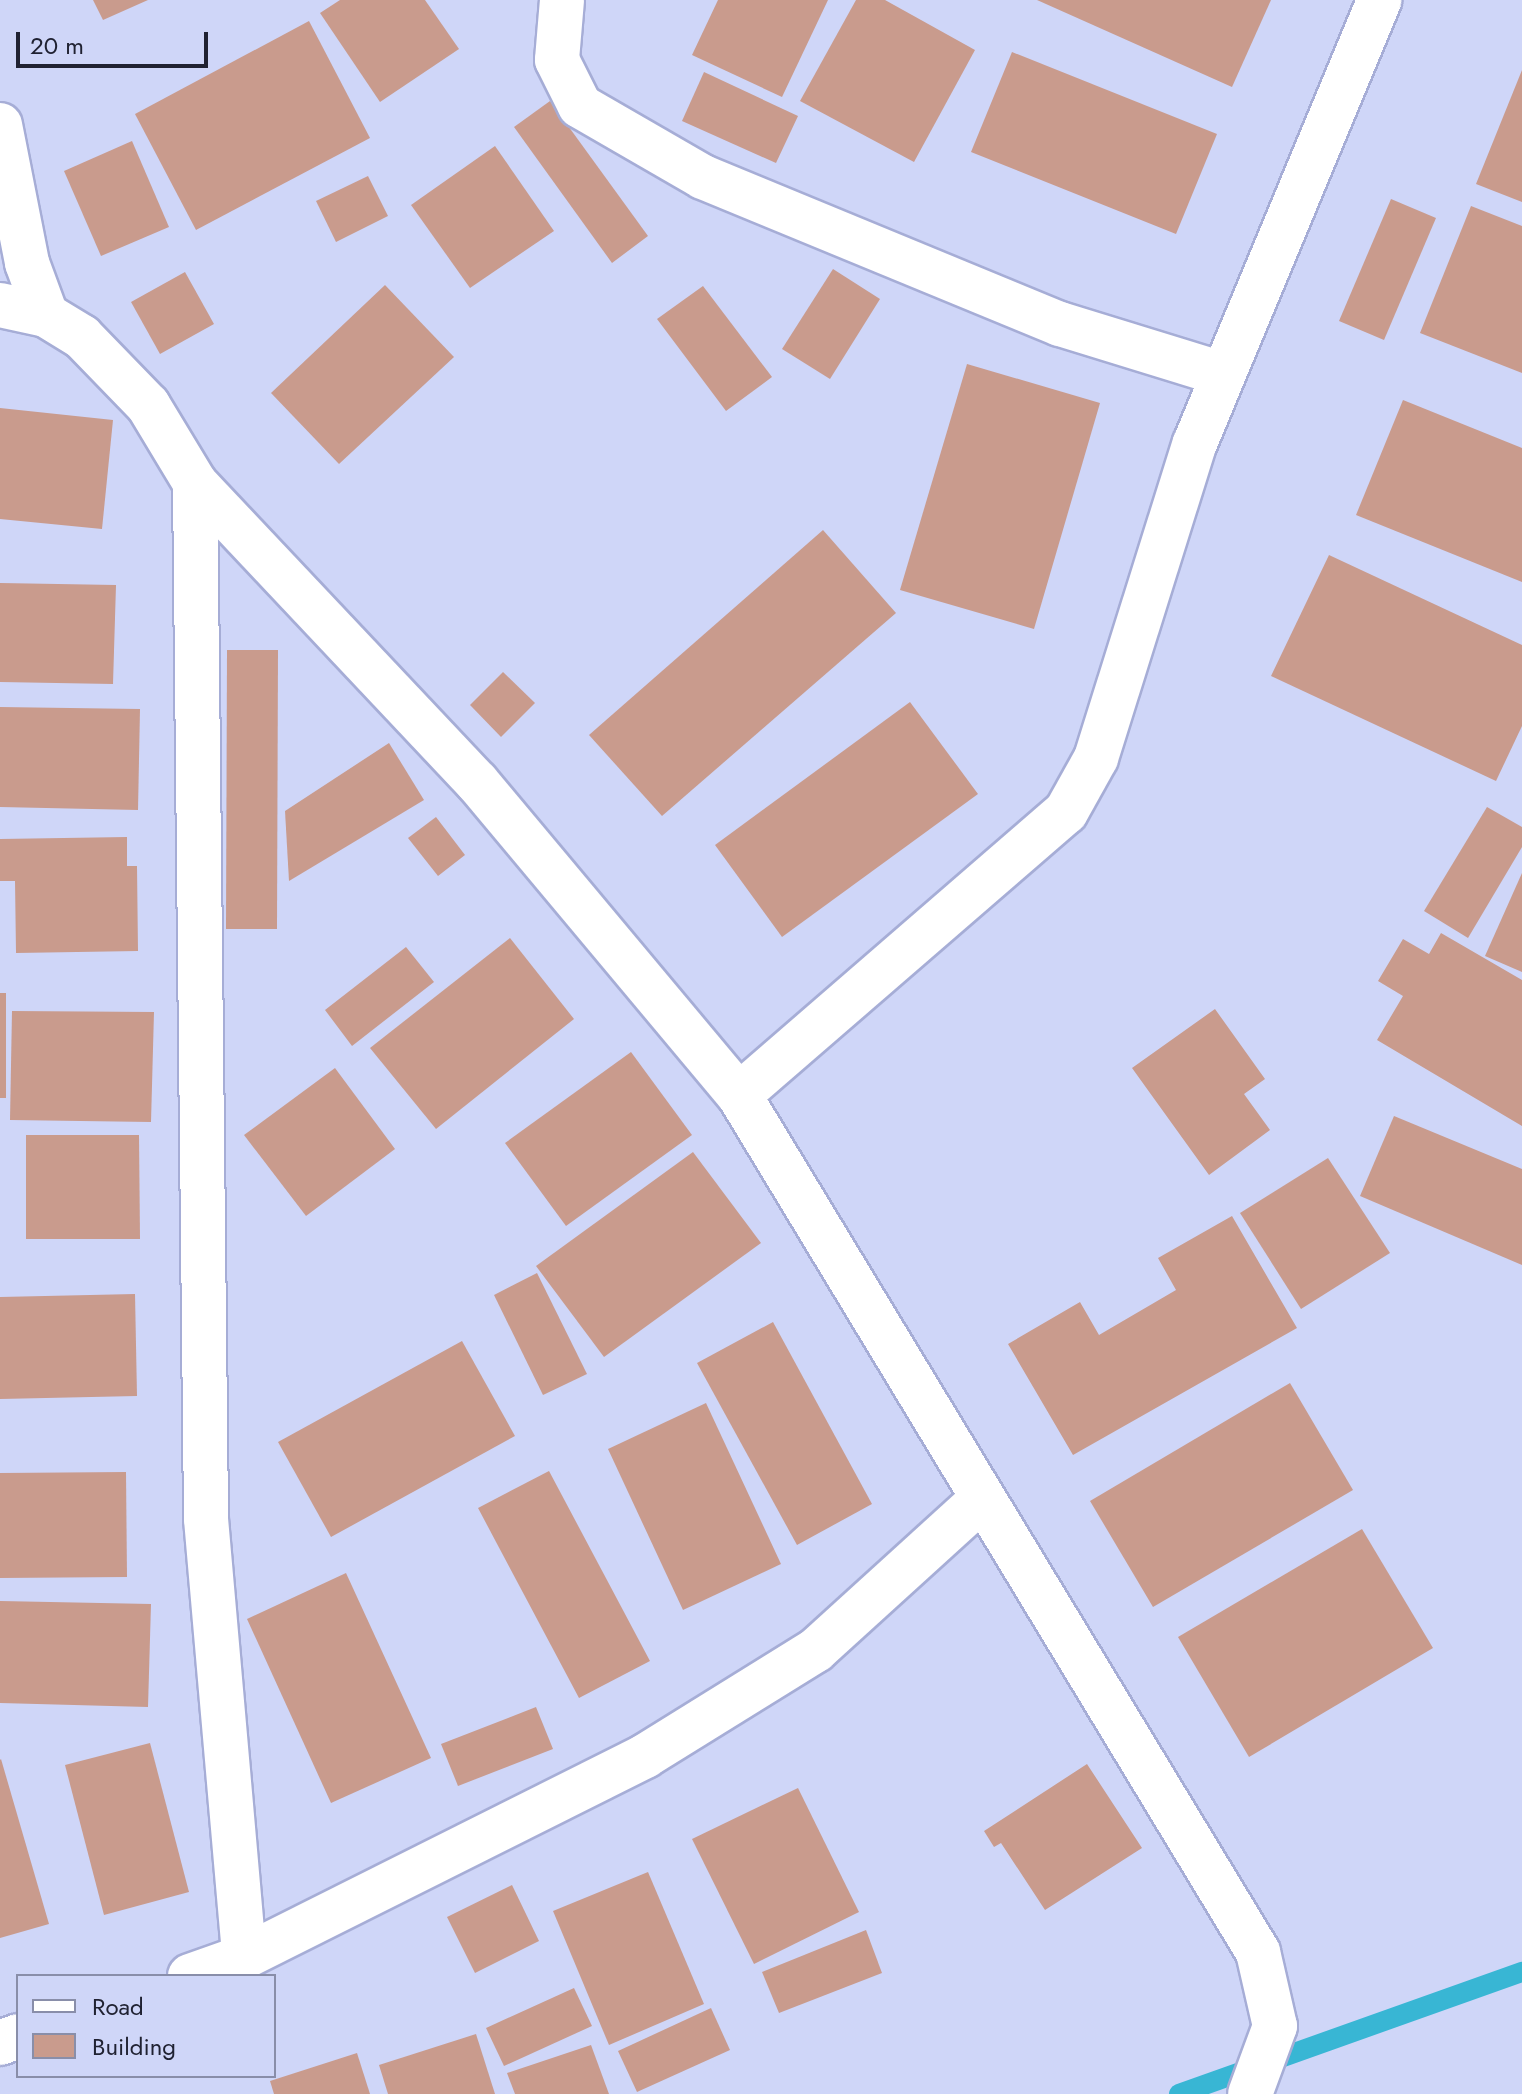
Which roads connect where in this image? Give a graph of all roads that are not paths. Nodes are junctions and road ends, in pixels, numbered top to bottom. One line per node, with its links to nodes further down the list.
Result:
1 (562, 0): 6 (street)
2 (1379, 0): 6 (street)
3 (0, 125): 5 (street)
4 (0, 305): 5 (street)
5 (46, 315): 7 (street)
6 (1223, 374): 8 (street)
7 (195, 483): 8 (street); 10 (street)
8 (739, 1095): 9 (street)
9 (982, 1499): 10 (street); 12 (street)
10 (244, 1957): 11 (street)
11 (196, 1974)
12 (1250, 2094)

